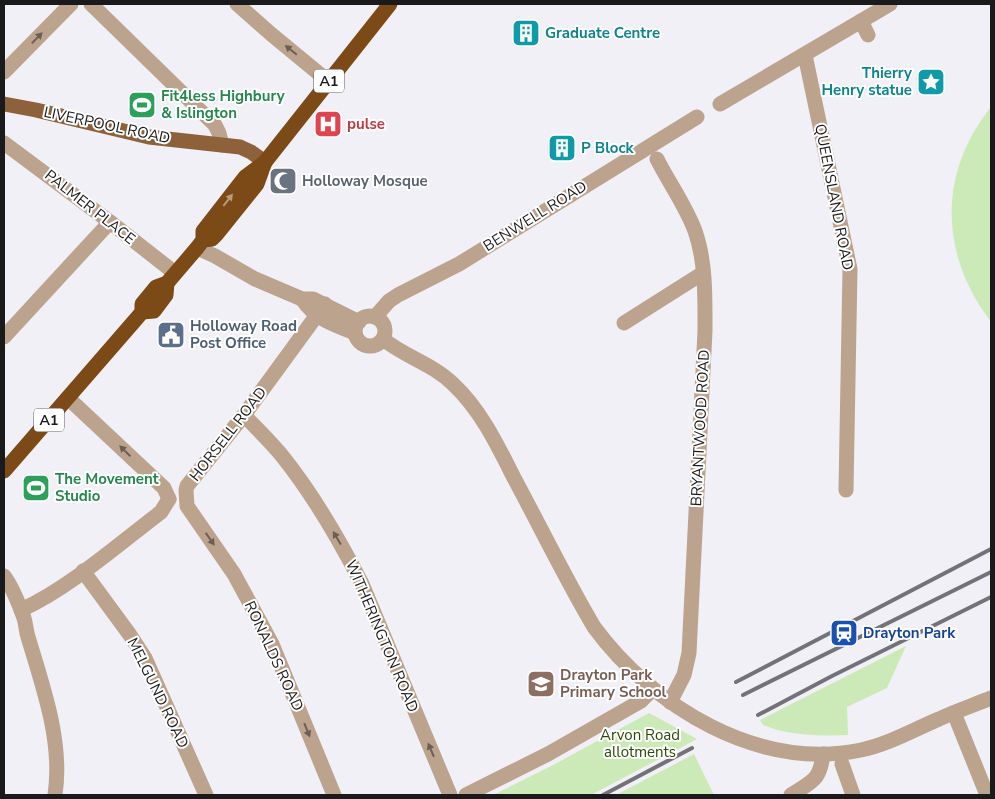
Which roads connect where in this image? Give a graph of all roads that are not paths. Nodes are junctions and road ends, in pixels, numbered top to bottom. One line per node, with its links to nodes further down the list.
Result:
1 (70, 4): 9 (street, one-way to 1)
2 (91, 4): 15 (street)
3 (237, 4): 10 (street, one-way to 3)
4 (390, 4): 10 (highway, A1)
5 (890, 4): 6 (street)
6 (861, 22): 7 (street); 8 (street)
7 (868, 35)
8 (805, 55): 12 (street); 31 (street, QUEENSLAND ROAD)
9 (4, 72)
10 (328, 81): 17 (highway, A1)
11 (4, 104): 15 (main road, LIVERPOOL ROAD)
12 (720, 104)
13 (697, 117): 23 (street, BENWELL ROAD)
14 (4, 143): 18 (street, PALMER PLACE)
15 (222, 146): 17 (main road, LIVERPOOL ROAD)
16 (657, 159): 20 (street, BRYANTWOOD ROAD)
17 (265, 162): 19 (highway, A1)
18 (110, 222): 21 (street, PALMER PLACE); 26 (street)
19 (200, 244): 21 (highway, A1); 22 (street)
20 (704, 273): 24 (street); 39 (street, BRYANTWOOD ROAD)
21 (171, 278): 28 (highway, A1)
22 (322, 310): 25 (street); 29 (street, HORSELL ROAD)
23 (375, 317): 25 (street); 27 (street)
24 (624, 323)
25 (357, 327): 27 (street)
26 (4, 337)
27 (383, 339): 37 (street)
28 (68, 398): 30 (highway, A1); 33 (street, one-way to 28)
29 (244, 415): 32 (street, HORSELL ROAD); 46 (street, WITHERINGTON ROAD, one-way to 29)
30 (4, 471)
31 (846, 490)
32 (185, 498): 33 (street, HORSELL ROAD); 45 (street, RONALDS ROAD, one-way to 45)
33 (169, 499): 34 (street)
34 (83, 571): 36 (street); 44 (street, MELGUND ROAD)
35 (4, 576): 36 (street)
36 (21, 610): 43 (street)
37 (653, 689): 39 (street); 47 (street)
38 (991, 698): 40 (street)
39 (670, 702): 41 (street)
40 (954, 712): 41 (street); 50 (street)
41 (823, 754): 48 (street)
42 (842, 764): 49 (street)
43 (55, 795)
44 (206, 795)
45 (334, 795)
46 (450, 795)
47 (466, 795)
48 (791, 795)
49 (853, 795)
50 (987, 795)

